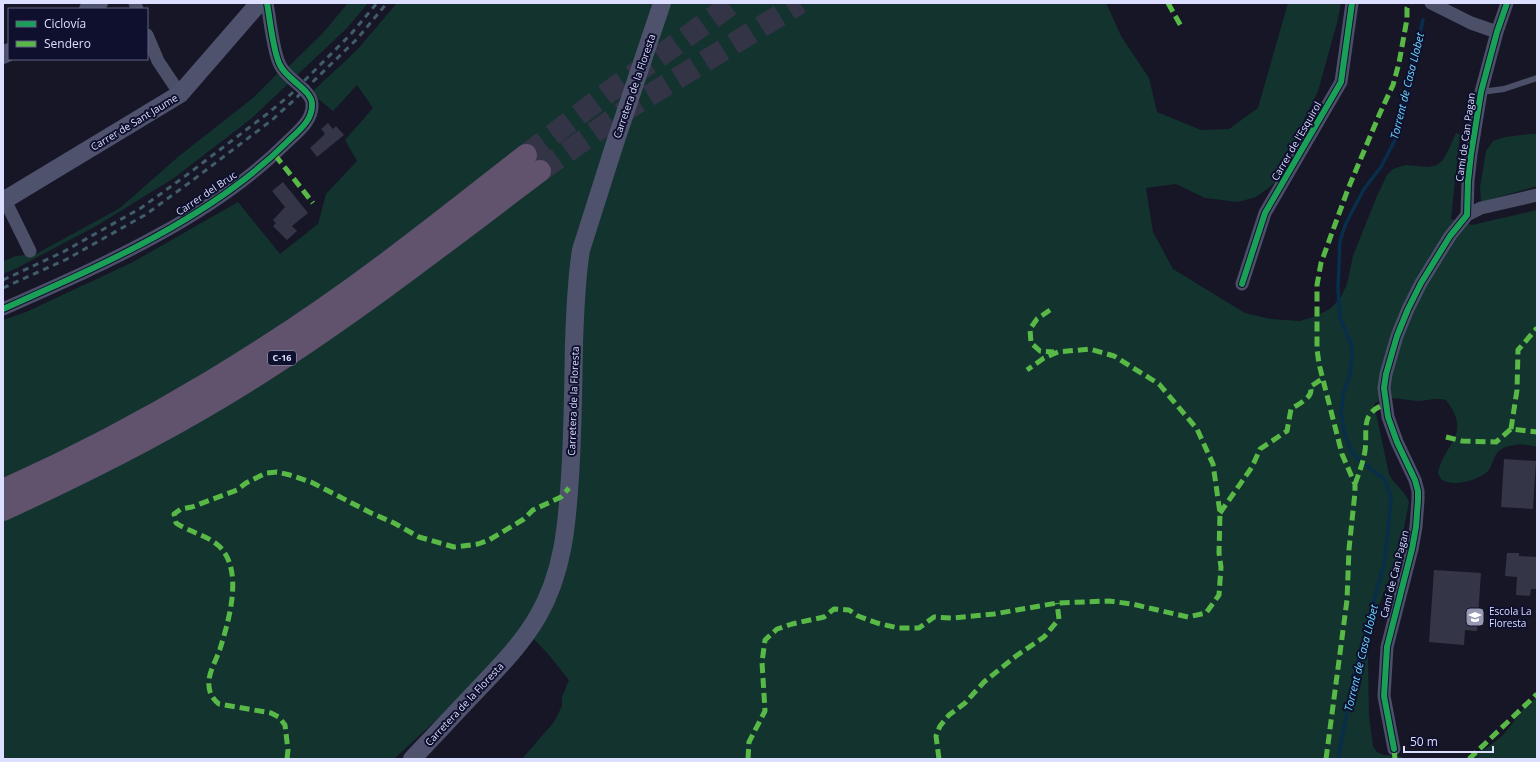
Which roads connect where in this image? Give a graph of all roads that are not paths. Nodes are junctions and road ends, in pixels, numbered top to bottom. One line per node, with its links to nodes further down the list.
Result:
1 (99, 3): 8 (main road)
2 (259, 3): 13 (main road, Carrer de Sant Jaume)
3 (267, 3): 21 (street, Carrer del Bruc)
4 (662, 3): 25 (main road, Carretera de la Floresta)
5 (1352, 3): 20 (street, Carrer de l'Esquirol)
6 (1431, 3): 9 (street)
7 (1507, 3): 9 (street, Camí de Can Pagan)
8 (90, 8)
9 (1497, 32): 12 (street, Camí de Can Pagan)
10 (148, 37): 13 (street)
11 (1537, 78): 12 (lane)
12 (1481, 92): 18 (street, Camí de Can Pagan)
13 (180, 94): 17 (main road, Carrer de Sant Jaume)
14 (526, 154): 22 (highway, C-16)
15 (540, 171): 23 (highway, C-16)
16 (1537, 195): 18 (street)
17 (4, 199): 19 (street)
18 (1467, 215): 24 (street, Camí de Can Pagan)
19 (30, 251)
20 (1242, 284)
21 (3, 309)
22 (3, 490)
23 (3, 510)
24 (1394, 749)
25 (412, 759)

